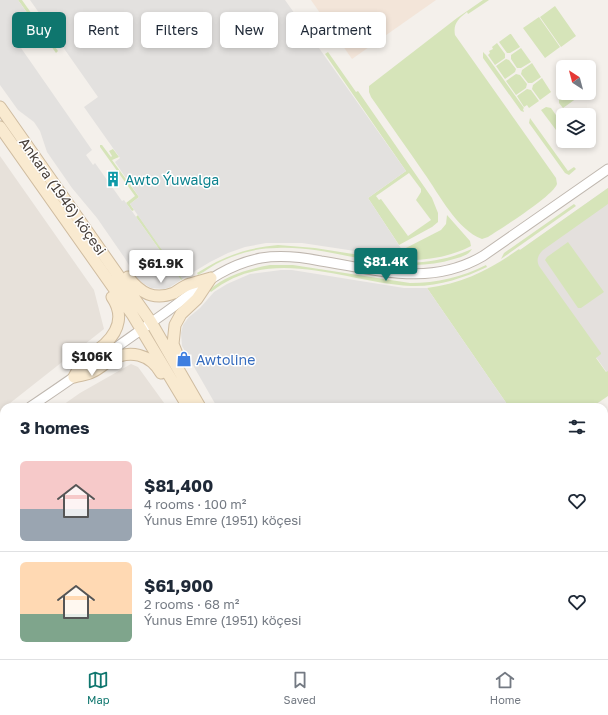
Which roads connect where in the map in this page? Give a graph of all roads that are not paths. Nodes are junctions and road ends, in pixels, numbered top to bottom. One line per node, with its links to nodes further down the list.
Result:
1 (0, 107): 4 (main road, Ankara (1946) köçesi)
2 (0, 127): 4 (main road, Ankara (1946) köçesi)
3 (608, 169): 5 (street)
4 (112, 276): 5 (main road); 6 (main road, Ankara (1946) köçesi); 7 (main road)
5 (211, 278): 6 (street); 8 (main road)
6 (146, 326): 7 (street); 8 (main road, Ankara (1946) köçesi)
7 (74, 377): 8 (main road); 9 (street)
8 (182, 386): 10 (main road, Ankara (1946) köçesi); 11 (main road, Ankara (1946) köçesi)
9 (36, 403)
10 (187, 403)
11 (197, 403)

